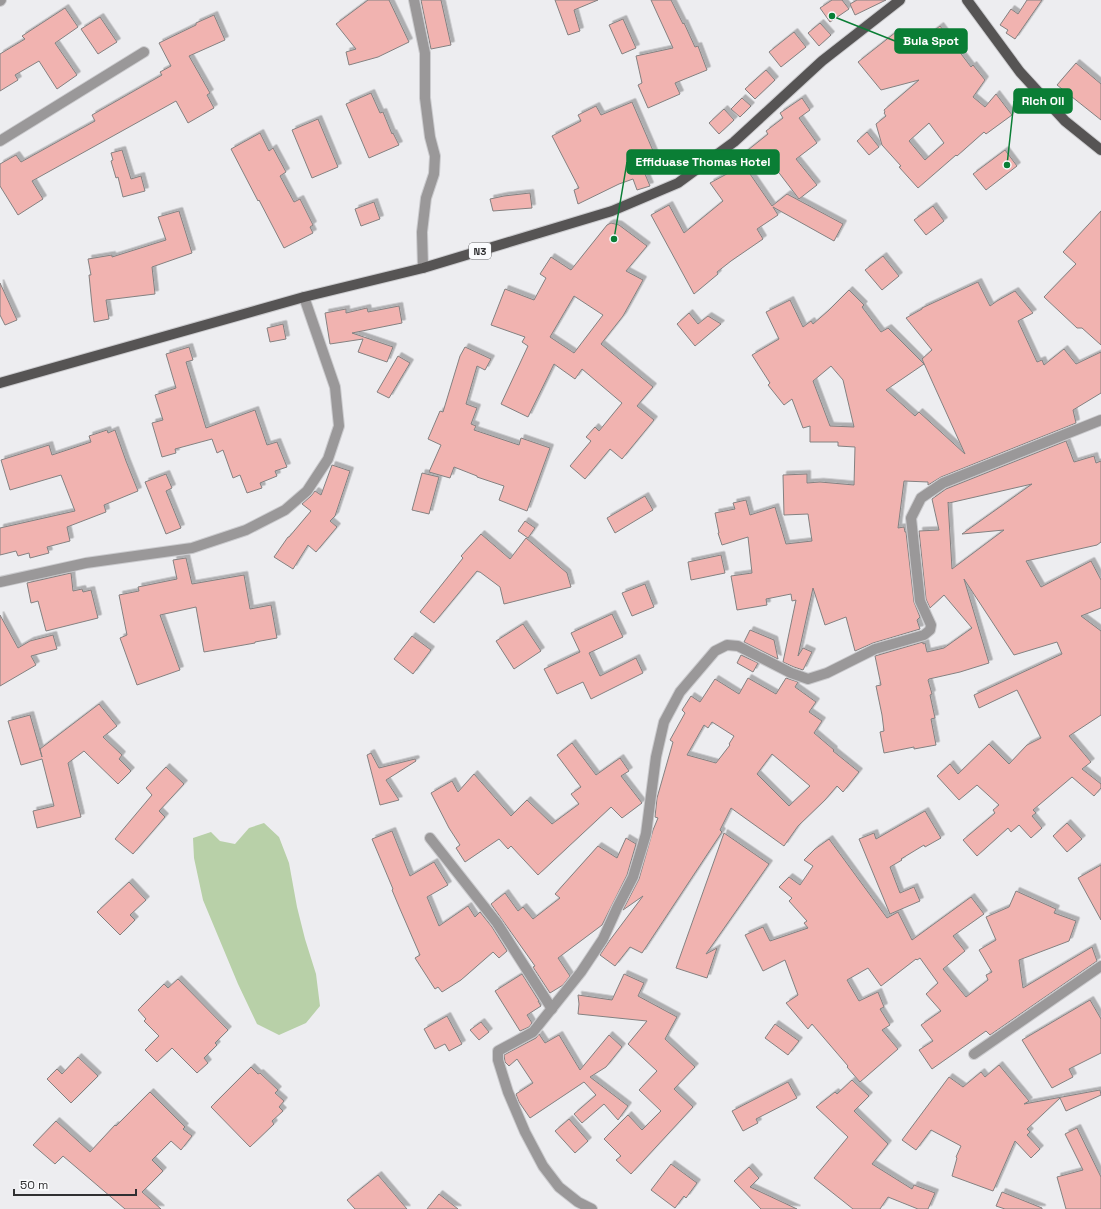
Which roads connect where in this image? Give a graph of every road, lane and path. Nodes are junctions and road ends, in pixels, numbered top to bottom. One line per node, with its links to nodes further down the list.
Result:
1 (414, 0): 7 (street)
2 (900, 0): 7 (main road, N3)
3 (967, 0): 6 (main road)
4 (144, 52): 5 (street)
5 (0, 141)
6 (1101, 150)
7 (423, 268): 8 (main road, N3)
8 (304, 297): 9 (main road, N3); 11 (street)
9 (1, 381)
10 (1101, 420): 14 (street)
11 (0, 582)
12 (430, 838): 14 (street)
13 (1101, 966): 15 (street)
14 (552, 1009): 16 (street)
15 (974, 1054)
16 (592, 1209)

